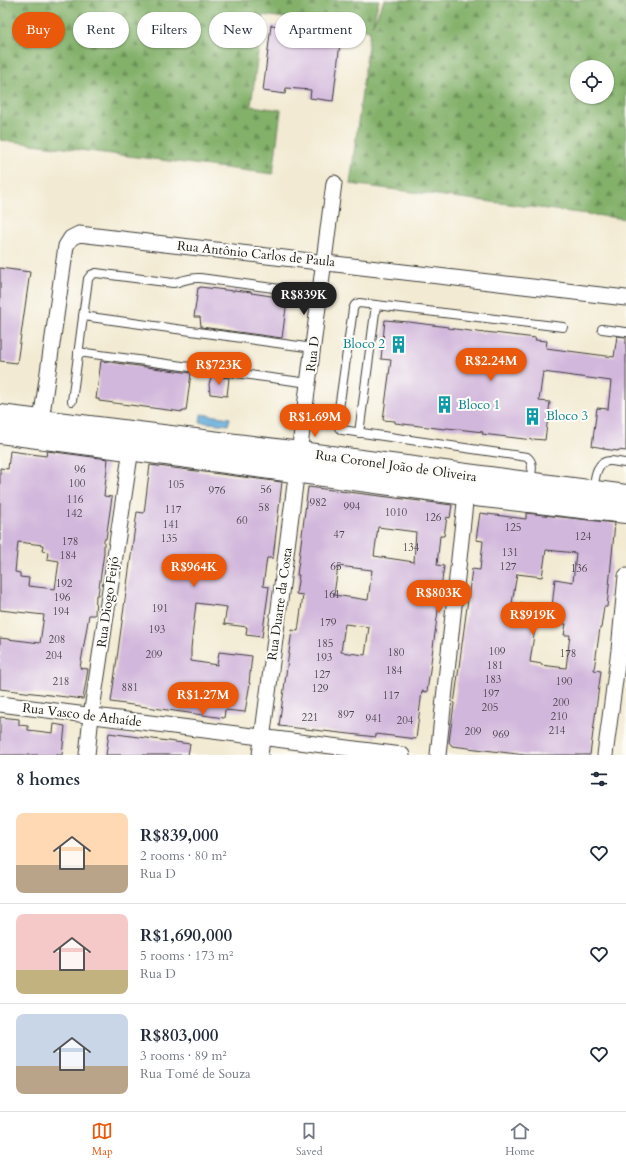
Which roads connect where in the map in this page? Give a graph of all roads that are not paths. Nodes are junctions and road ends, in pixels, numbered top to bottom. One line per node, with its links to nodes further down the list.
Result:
1 (334, 183): 2 (street, Rua D)
2 (324, 262): 4 (street, Rua Antônio Carlos de Paula); 10 (street, Rua D); 15 (street, Rua Antônio Carlos de Paula)
3 (288, 290): 6 (lane)
4 (626, 298)
5 (376, 305): 7 (lane); 17 (lane); 17 (lane)
6 (83, 316): 10 (lane); 11 (lane)
7 (563, 327)
8 (602, 329): 9 (lane)
9 (626, 332)
10 (314, 348): 12 (street, Rua D)
11 (78, 352): 12 (lane); 13 (lane)
12 (309, 383): 19 (street, Rua D)
13 (72, 401)
14 (0, 416): 15 (street, Rua Coronel João de Oliveira)
15 (42, 421): 19 (street, Rua Coronel João de Oliveira)
16 (0, 432): 18 (street, Rua Coronel João de Oliveira)
17 (359, 433): 22 (lane)
18 (131, 449): 19 (street, Rua Coronel João de Oliveira); 29 (street, Rua Diogo Feijó)
19 (299, 462): 21 (street, Rua Coronel João de Oliveira); 30 (street, Rua Duarte da Costa)
20 (626, 463): 23 (lane)
21 (467, 484): 22 (street, Rua Coronel João de Oliveira); 25 (street, Rua Coronel João de Oliveira); 34 (street)
22 (530, 484): 23 (street, Rua Coronel João de Oliveira)
23 (593, 492): 24 (street, Rua Coronel João de Oliveira)
24 (626, 496)
25 (626, 512)
26 (626, 576): 27 (street)
27 (623, 650): 35 (street)
28 (0, 704): 29 (street, Rua Vasco de Athaíde)
29 (91, 716): 30 (street, Rua Vasco de Athaíde); 31 (street, Rua Diogo Feijó)
30 (262, 737): 32 (street, Rua Duarte da Costa); 33 (street, Rua Vasco de Athaíde)
31 (87, 755)
32 (260, 755)
33 (402, 755)
34 (438, 755)
35 (605, 755)

